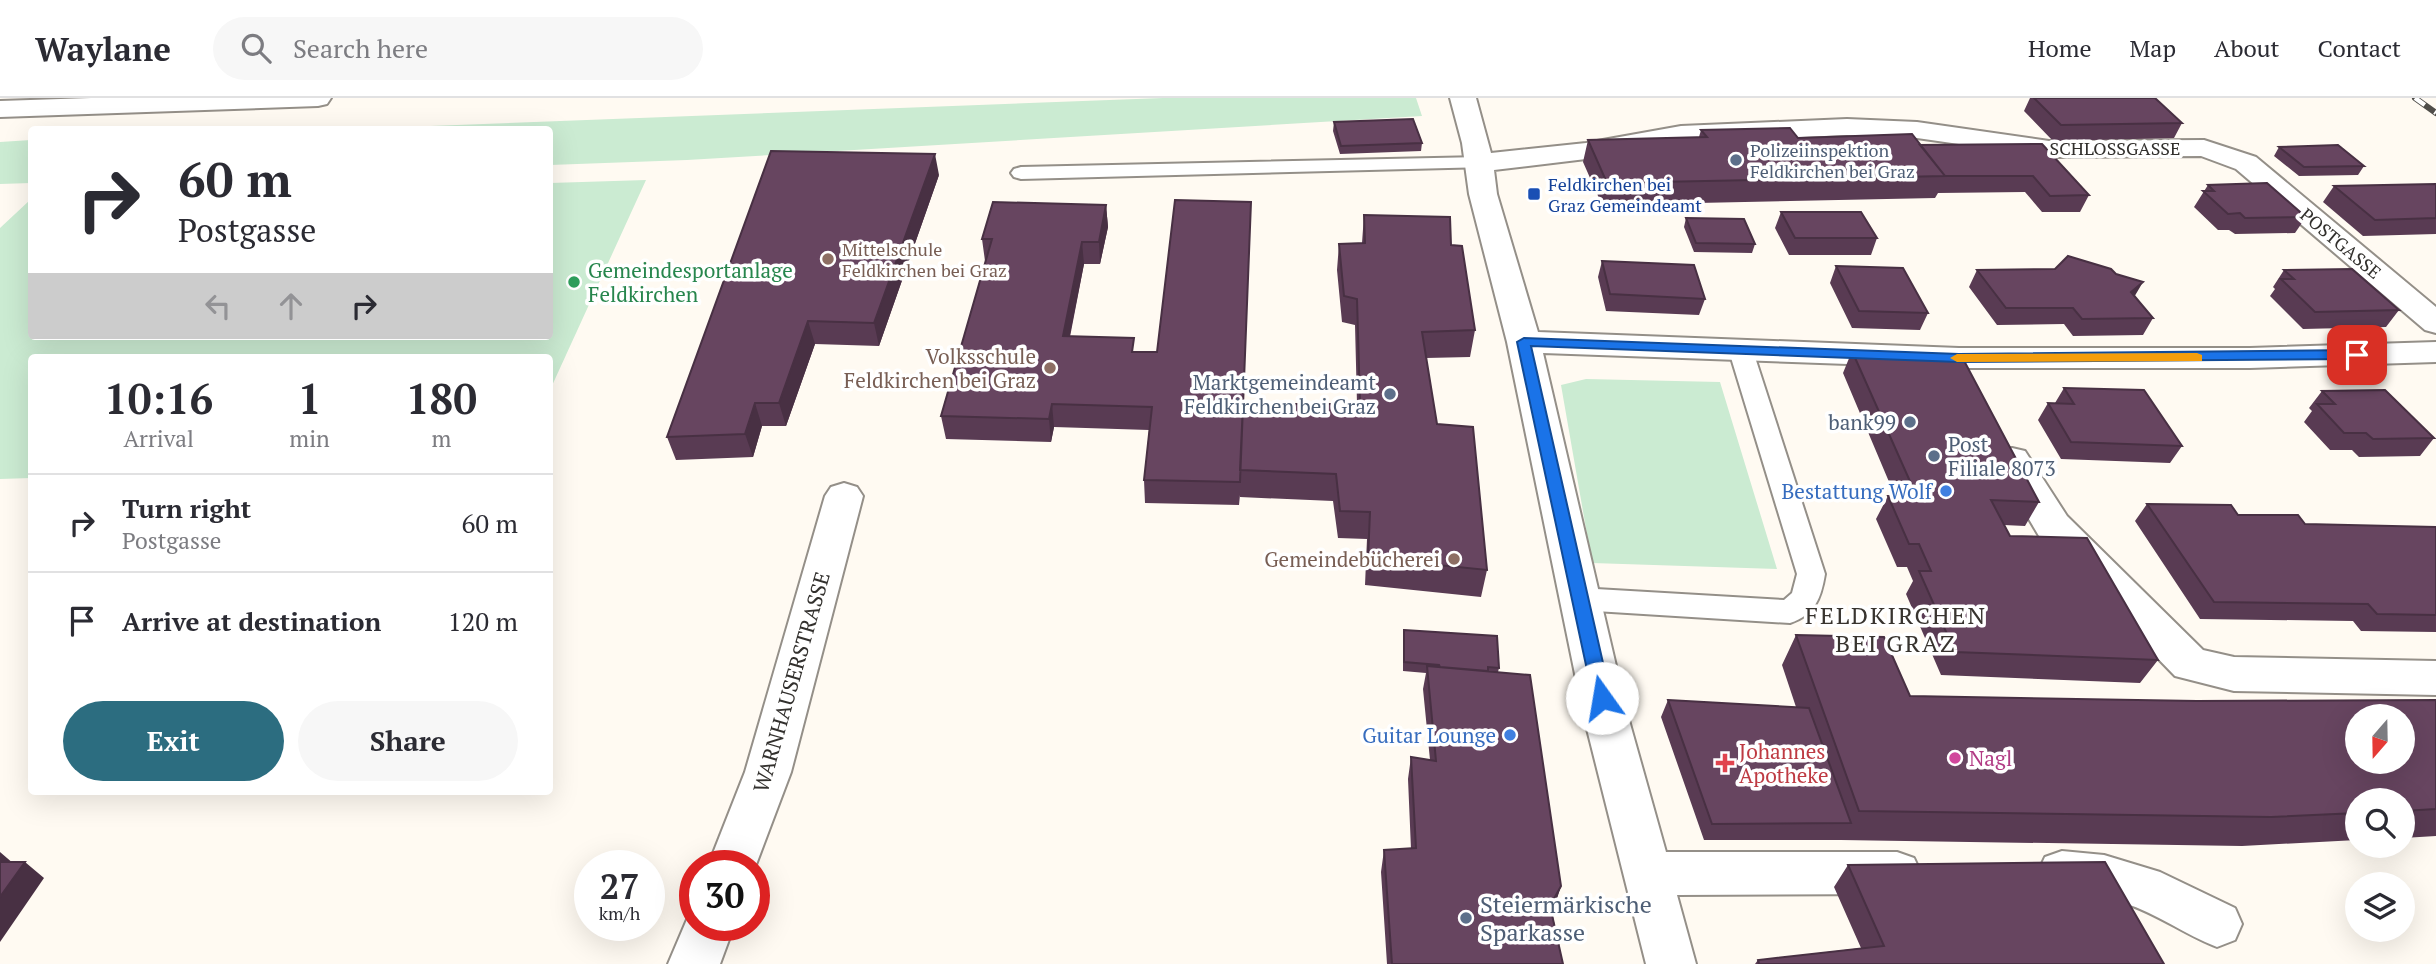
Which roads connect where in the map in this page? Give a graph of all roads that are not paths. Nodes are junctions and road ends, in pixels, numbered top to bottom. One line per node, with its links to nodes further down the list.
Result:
1 (318, 98): 3 (main road)
2 (1463, 98): 4 (main road)
3 (0, 110)
4 (1480, 163): 5 (main road, SCHLOSSGASSE); 6 (lane); 8 (main road)
5 (2246, 163): 7 (main road, POSTGASSE)
6 (1021, 173)
7 (2436, 323)
8 (1524, 342): 9 (main road); 13 (main road)
9 (1741, 351): 11 (main road); 13 (lane)
10 (2436, 352): 11 (main road)
11 (1959, 358): 14 (main road)
12 (844, 496): 15 (main road, WARNHAUSERSTRASSE)
13 (1579, 599): 18 (main road)
14 (2436, 678)
15 (738, 850)
16 (2021, 872): 19 (main road)
17 (1938, 873): 18 (main road)
18 (1647, 874): 22 (main road)
19 (2217, 924)
20 (703, 941): 21 (main road)
21 (694, 964)
22 (1671, 964)

